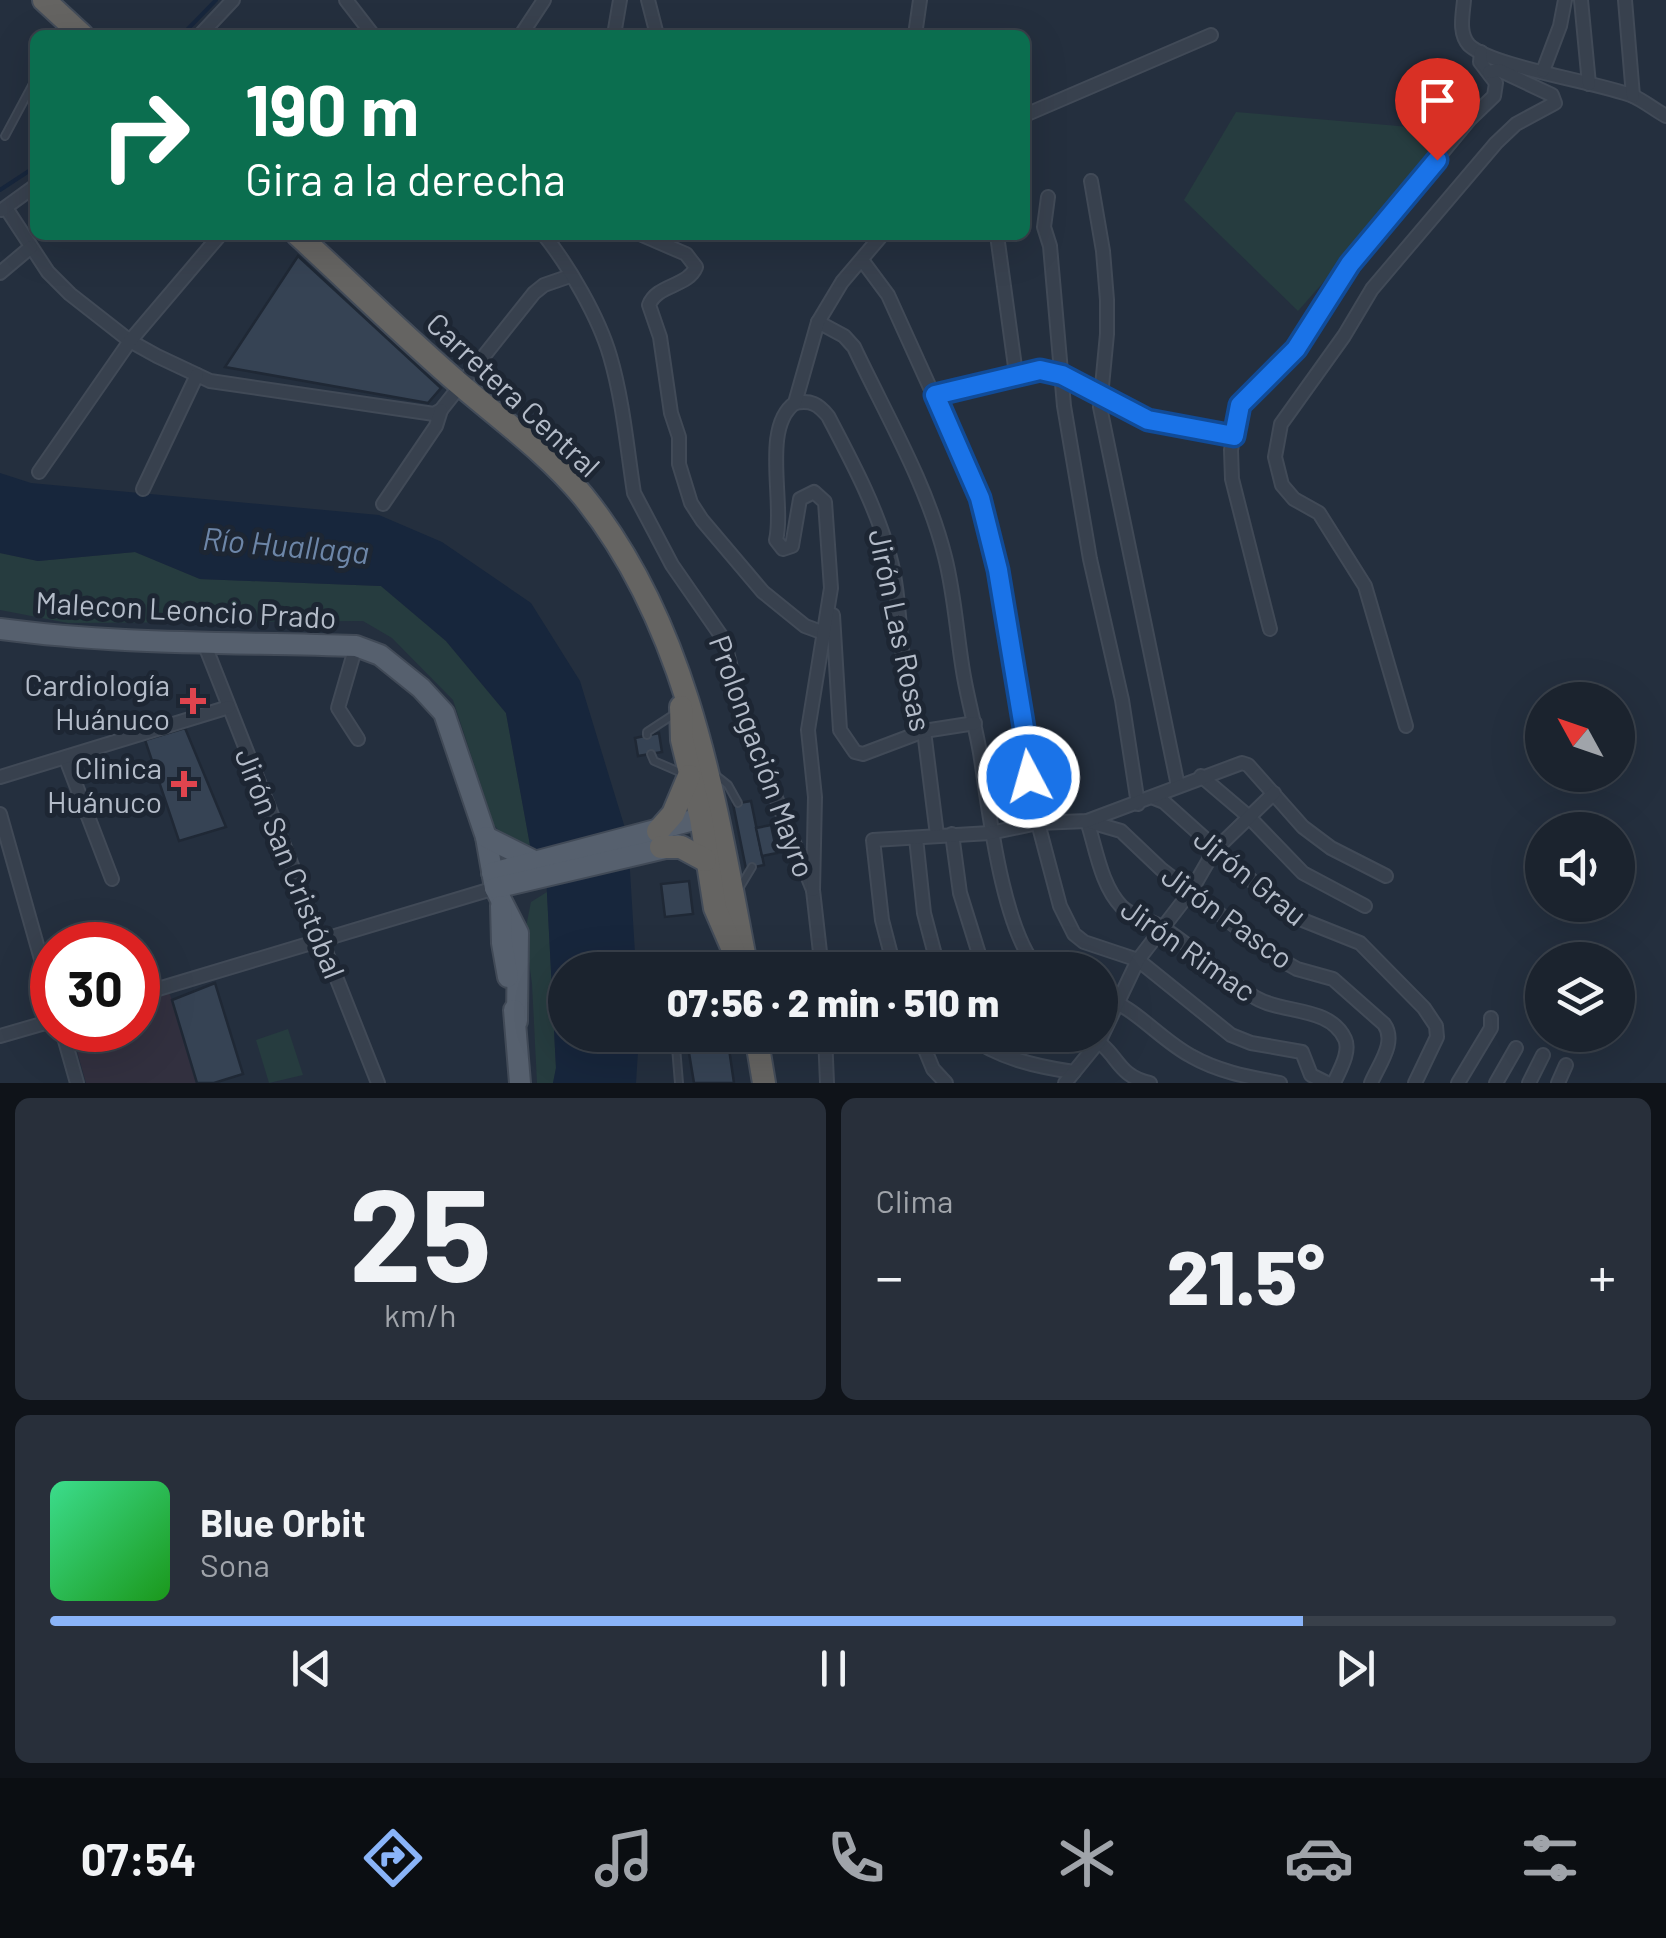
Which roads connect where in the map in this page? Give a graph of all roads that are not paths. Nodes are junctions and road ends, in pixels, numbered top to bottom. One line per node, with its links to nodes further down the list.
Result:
1 (44, 0): 12 (highway)
2 (234, 0): 13 (street)
3 (346, 0): 14 (street)
4 (544, 0): 15 (street)
5 (620, 0): 16 (street)
6 (648, 0): 17 (street)
7 (920, 0): 18 (street)
8 (1464, 0): 20 (street)
9 (1566, 0): 21 (street)
10 (1581, 0): 23 (street)
11 (1624, 0): 25 (street)
12 (75, 30)
13 (205, 30)
14 (369, 30)
15 (524, 30)
16 (615, 30)
17 (656, 30)
18 (916, 30)
19 (1211, 35): 26 (street)
20 (1481, 52): 21 (street); 22 (street)
21 (1542, 71): 23 (street)
22 (1489, 72): 53 (street); 67 (street)
23 (1589, 84): 25 (street)
24 (30, 89): 28 (lane)
25 (1633, 96): 27 (street)
26 (1030, 114)
27 (1666, 116)
28 (4, 136)
29 (1092, 181): 49 (street)
30 (30, 190): 32 (street)
31 (1048, 198): 47 (street)
32 (3, 209): 39 (street)
33 (216, 240): 44 (street)
34 (303, 240): 48 (highway, Carretera Central)
35 (547, 240): 42 (street, Prolongación Mayro)
36 (654, 240): 60 (street)
37 (877, 240): 40 (street)
38 (998, 240): 45 (street)
39 (31, 246): 41 (street); 44 (street)
40 (862, 260): 43 (street); 50 (street)
41 (0, 273)
42 (570, 276): 48 (street); 97 (street, Prolongación Mayro)
43 (818, 322): 51 (street); 66 (street)
44 (130, 341): 46 (street); 54 (street)
45 (1016, 374): 47 (street); 50 (street)
46 (197, 375): 52 (street); 55 (street)
47 (1062, 375): 49 (street); 80 (street)
48 (460, 384): 52 (street); 63 (highway, Carretera Central)
49 (1100, 394): 53 (street); 76 (street)
50 (935, 395): 84 (street)
51 (795, 403): 57 (street); 68 (street, Jirón Las Rosas)
52 (442, 410): 56 (street)
53 (1234, 436): 59 (street)
54 (39, 472)
55 (143, 489)
56 (382, 504)
57 (832, 588): 60 (street); 68 (street)
58 (0, 628): 61 (main road, Malecon Leoncio Prado)
59 (1270, 629)
60 (824, 633): 97 (street)
61 (204, 643): 62 (main road, Malecon Leoncio Prado); 64 (street, Jirón San Cristóbal)
62 (356, 646): 70 (street); 88 (main road, Malecon Leoncio Prado)
63 (680, 674): 65 (highway); 73 (highway, Carretera Central)
64 (228, 706): 72 (street); 103 (street, Jirón San Cristóbal)
65 (681, 709): 69 (lane); 73 (highway)
66 (975, 723): 68 (street); 85 (street)
67 (1406, 726)
68 (924, 732): 86 (street, Jirón Las Rosas)
69 (647, 736)
70 (358, 739)
71 (651, 754): 73 (lane)
72 (66, 759): 75 (street); 95 (street)
73 (697, 771): 79 (lane); 87 (highway); 90 (highway)
74 (1200, 776): 76 (street); 77 (street); 82 (street)
75 (0, 777)
76 (1178, 786): 78 (street)
77 (1274, 793): 82 (street); 94 (street)
78 (1154, 798): 80 (street); 91 (street, Jirón Grau)
79 (738, 803)
80 (1138, 804): 83 (street)
81 (0, 814): 101 (street)
82 (1248, 816): 91 (street); 100 (street)
83 (1087, 821): 84 (street); 98 (street, Jirón Pasco); 102 (street, Jirón Rimac)
84 (1038, 823): 85 (street); 111 (street)
85 (990, 833): 86 (street); 110 (street)
86 (944, 834): 89 (street); 109 (street, Jirón Las Rosas)
87 (707, 836): 90 (main road); 90 (highway); 99 (highway); 104 (highway)
88 (486, 837): 92 (main road); 96 (main road, Malecon Leoncio Prado)
89 (916, 838): 107 (street); 108 (street)
90 (654, 840): 92 (main road)
91 (1214, 851): 98 (street); 141 (street, Jirón Grau)
92 (537, 866): 96 (main road)
93 (752, 867): 99 (lane)
94 (1386, 876)
95 (112, 879)
96 (496, 887): 103 (street); 132 (main road, Malecon Leoncio Prado)
97 (812, 890): 106 (street, Prolongación Mayro)
98 (1190, 891): 102 (street); 140 (street, Jirón Pasco)
99 (733, 896): 105 (highway)
100 (1365, 906)
101 (31, 922)
102 (1161, 926): 111 (street); 139 (street, Jirón Rimac)
103 (321, 939): 112 (street); 131 (street, Jirón San Cristóbal)
104 (736, 952)
105 (742, 952)
106 (820, 952)
107 (890, 952)
108 (934, 952)
109 (978, 952)
110 (1026, 952)
111 (1138, 960): 113 (street); 139 (street)
112 (160, 988)
113 (1119, 1002): 129 (street)
114 (1492, 1018): 142 (street)
115 (30, 1027): 116 (street)
116 (0, 1036)
117 (1516, 1048): 143 (street)
118 (68, 1052): 130 (street)
119 (676, 1052): 133 (lane)
120 (759, 1052): 134 (highway)
121 (826, 1052): 135 (street)
122 (926, 1052): 136 (street)
123 (999, 1052): 128 (street)
124 (1091, 1052): 128 (street)
125 (1109, 1052): 137 (street)
126 (1543, 1055): 144 (street)
127 (1566, 1064): 145 (street)
128 (1070, 1078)
129 (1222, 1078): 138 (street)
130 (77, 1083)
131 (378, 1083)
132 (520, 1083)
133 (679, 1083)
134 (764, 1083)
135 (827, 1083)
136 (946, 1083)
137 (1150, 1083)
138 (1280, 1083)
139 (1330, 1083)
140 (1372, 1083)
141 (1415, 1083)
142 (1458, 1083)
143 (1496, 1083)
144 (1530, 1083)
145 (1558, 1083)

